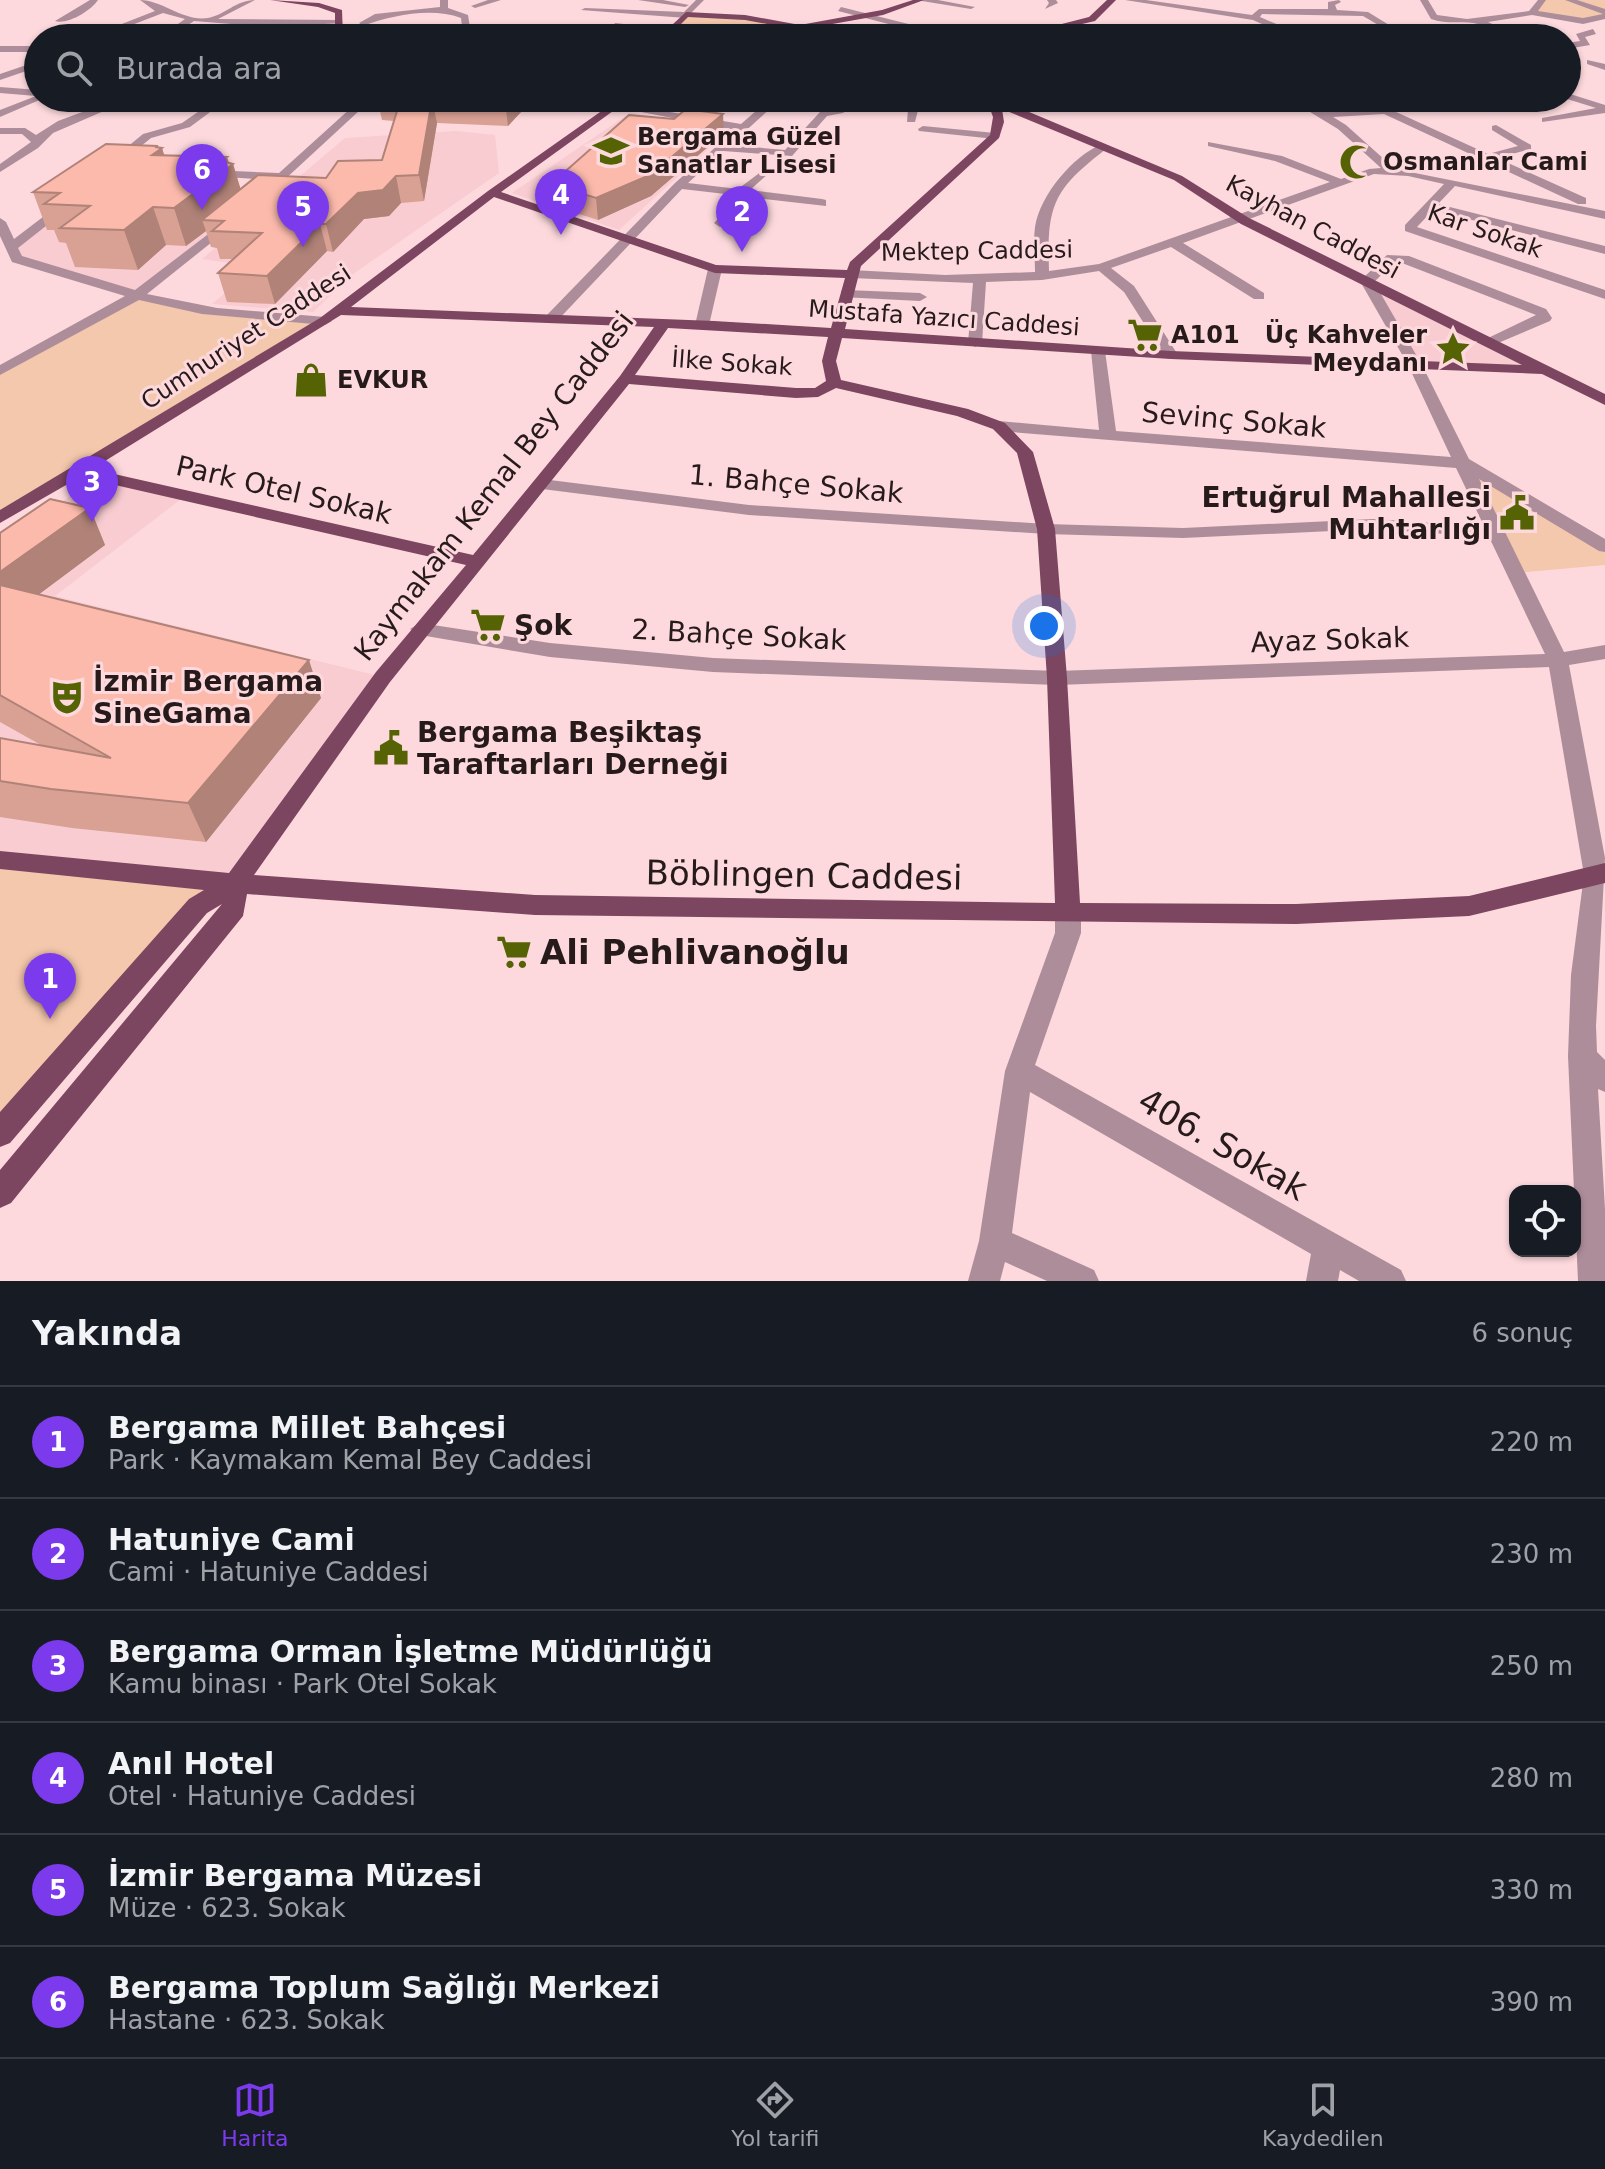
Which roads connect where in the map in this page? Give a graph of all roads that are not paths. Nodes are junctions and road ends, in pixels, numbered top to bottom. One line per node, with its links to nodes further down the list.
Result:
1 (94, 0): 29 (street)
2 (144, 0): 20 (street)
3 (251, 0): 28 (street)
4 (274, 0): 37 (main road)
5 (497, 0): 17 (street)
6 (593, 0): 18 (street)
7 (642, 0): 18 (street)
8 (920, 0): 19 (street); 21 (main road)
9 (1112, 0): 43 (main road)
10 (1129, 0): 27 (street)
11 (1345, 0): 22 (street)
12 (1424, 0): 30 (street)
13 (1542, 0): 23 (street)
14 (1569, 0): 24 (street)
15 (444, 4): 33 (street); 38 (street)
16 (847, 5): 21 (street); 25 (street); 31 (street)
17 (475, 6)
18 (693, 7): 39 (main road); 40 (main road)
19 (971, 7)
20 (162, 11): 26 (street); 34 (street)
21 (888, 11): 25 (main road)
22 (1333, 12): 27 (street); 45 (street)
23 (1532, 13): 24 (street); 30 (street)
24 (1605, 14)
25 (861, 16): 31 (main road); 42 (street)
26 (193, 18): 28 (street); 35 (street)
27 (1255, 18): 44 (street)
28 (208, 20): 32 (street)
29 (59, 21)
30 (1477, 21): 46 (street)
31 (824, 22): 41 (main road)
32 (260, 23): 36 (street)
33 (363, 23)
34 (127, 24)
35 (184, 24)
36 (269, 24)
37 (338, 24)
38 (466, 24)
39 (675, 24)
40 (783, 24)
41 (813, 24)
42 (894, 24)
43 (1070, 24)
44 (1268, 24)
45 (1383, 24)
46 (1484, 24)
47 (1593, 32): 48 (street)
48 (1581, 35)
49 (0, 49): 50 (street)
50 (24, 49)
51 (1590, 62): 52 (street)
52 (1605, 67)
53 (24, 69): 54 (street)
54 (0, 77)
55 (0, 90): 56 (street)
56 (24, 93)
57 (1581, 101): 59 (street)
58 (24, 102): 73 (street)
59 (1605, 109): 76 (street)
60 (93, 112): 82 (street)
61 (204, 112): 88 (street)
62 (353, 112): 92 (street)
63 (606, 112): 96 (main road, Cumhuriyet Caddesi)
64 (671, 112): 77 (street)
65 (762, 112): 77 (street)
66 (834, 112): 85 (street)
67 (912, 112): 75 (street)
68 (997, 112): 81 (main road)
69 (1022, 112): 84 (main road, Kayhan Caddesi)
70 (1318, 112): 74 (street)
71 (1370, 112): 74 (street)
72 (1387, 112): 86 (street)
73 (0, 114)
74 (1323, 115): 89 (street)
75 (911, 120)
76 (1546, 120)
77 (744, 128): 85 (street)
78 (1496, 128): 86 (street)
79 (923, 129): 81 (street)
80 (0, 131): 82 (street)
81 (995, 136): 114 (main road)
82 (36, 140): 87 (street)
83 (1212, 144): 93 (street)
84 (1102, 147): 104 (main road, Kayhan Caddesi); 115 (street)
85 (723, 148): 95 (street)
86 (1484, 158): 102 (street)
87 (0, 169)
88 (132, 169)
89 (1390, 170): 93 (street, Mektep Caddesi); 94 (street)
90 (193, 172): 92 (street)
91 (762, 174): 97 (street)
92 (282, 177): 98 (street)
93 (1339, 182): 104 (street, Mektep Caddesi)
94 (1452, 183): 101 (street, Kar Sokak); 102 (street)
95 (679, 185): 97 (street); 108 (street)
96 (492, 193): 108 (main road); 123 (main road, Cumhuriyet Caddesi)
97 (739, 194): 100 (street); 107 (street)
98 (258, 198)
99 (74, 200): 110 (street)
100 (822, 203)
101 (1431, 206): 111 (street); 120 (street, Kar Sokak)
102 (1577, 209): 103 (street)
103 (1605, 215)
104 (1238, 217): 109 (street, Mektep Caddesi); 117 (main road, Kayhan Caddesi)
105 (234, 219): 119 (street)
106 (0, 222): 110 (street)
107 (720, 223)
108 (627, 236): 113 (main road); 124 (street)
109 (1171, 241): 112 (street, Mektep Caddesi); 121 (street)
110 (13, 246): 119 (street)
111 (1605, 250)
112 (1102, 267): 115 (street, Mektep Caddesi); 131 (street)
113 (715, 269): 114 (main road); 126 (street)
114 (851, 274): 116 (street, Mektep Caddesi); 118 (main road)
115 (1042, 276): 116 (street, Mektep Caddesi)
116 (980, 277): 129 (street)
117 (1367, 281): 128 (main road, Kayhan Caddesi); 128 (street); 132 (street)
118 (846, 294): 122 (street); 127 (main road)
119 (137, 295): 123 (street); 134 (street)
120 (1605, 295)
121 (1259, 296)
122 (920, 297)
123 (332, 316): 124 (main road, Mustafa Yazıcı Caddesi); 141 (main road, Cumhuriyet Caddesi)
124 (551, 319): 125 (main road, Mustafa Yazıcı Caddesi)
125 (664, 323): 126 (main road, Mustafa Yazıcı Caddesi); 135 (main road, Kaymakam Kemal Bey Caddesi)
126 (702, 325): 127 (main road, Mustafa Yazıcı Caddesi)
127 (836, 331): 129 (main road, Mustafa Yazıcı Caddesi); 136 (main road)
128 (1491, 342): 133 (main road, Kayhan Caddesi)
129 (975, 343): 130 (main road, Mustafa Yazıcı Caddesi)
130 (1098, 351): 131 (main road, Mustafa Yazıcı Caddesi); 139 (street)
131 (1171, 355): 132 (main road, Mustafa Yazıcı Caddesi)
132 (1415, 365): 133 (main road, Mustafa Yazıcı Caddesi); 140 (street)
133 (1547, 370): 137 (main road, Kayhan Caddesi)
134 (0, 371)
135 (625, 379): 136 (main road, İlke Sokak); 142 (main road, Kaymakam Kemal Bey Caddesi)
136 (834, 383): 138 (main road)
137 (1605, 400)
138 (999, 426): 139 (street, Sevinç Sokak); 144 (main road)
139 (1108, 435): 140 (street, Sevinç Sokak)
140 (1464, 463): 145 (street); 146 (street)
141 (76, 471): 143 (main road, Cumhuriyet Caddesi); 147 (main road, Park Otel Sokak)
142 (542, 484): 144 (street, 1. Bahçe Sokak); 147 (main road, Kaymakam Kemal Bey Caddesi)
143 (0, 518)
144 (1046, 529): 145 (street, 1. Bahçe Sokak); 151 (main road)
145 (1497, 532): 150 (street)
146 (1605, 547)
147 (479, 562): 148 (main road, Kaymakam Kemal Bey Caddesi)
148 (420, 629): 151 (street, 2. Bahçe Sokak); 154 (main road, Kaymakam Kemal Bey Caddesi)
149 (1605, 652): 150 (street, Ayaz Sokak)
150 (1558, 660): 151 (street, Ayaz Sokak); 153 (street)
151 (1057, 678): 155 (main road)
152 (0, 860): 154 (main road, Böblingen Caddesi)
153 (1600, 874): 155 (main road, Böblingen Caddesi); 156 (street)
154 (235, 883): 155 (main road, Böblingen Caddesi); 159 (main road, Kaymakam Kemal Bey Caddesi); 160 (main road, Kaymakam Kemal Bey Caddesi)
155 (1068, 913): 157 (street)
156 (1582, 1056): 158 (street); 167 (street)
157 (1019, 1071): 161 (street); 162 (street, 406. Sokak)
158 (1605, 1079)
159 (0, 1133)
160 (0, 1193)
161 (995, 1241): 163 (street); 164 (street)
162 (1328, 1248): 165 (street); 166 (street, 406. Sokak)
163 (984, 1281)
164 (1083, 1281)
165 (1322, 1281)
166 (1390, 1281)
167 (1594, 1281)

